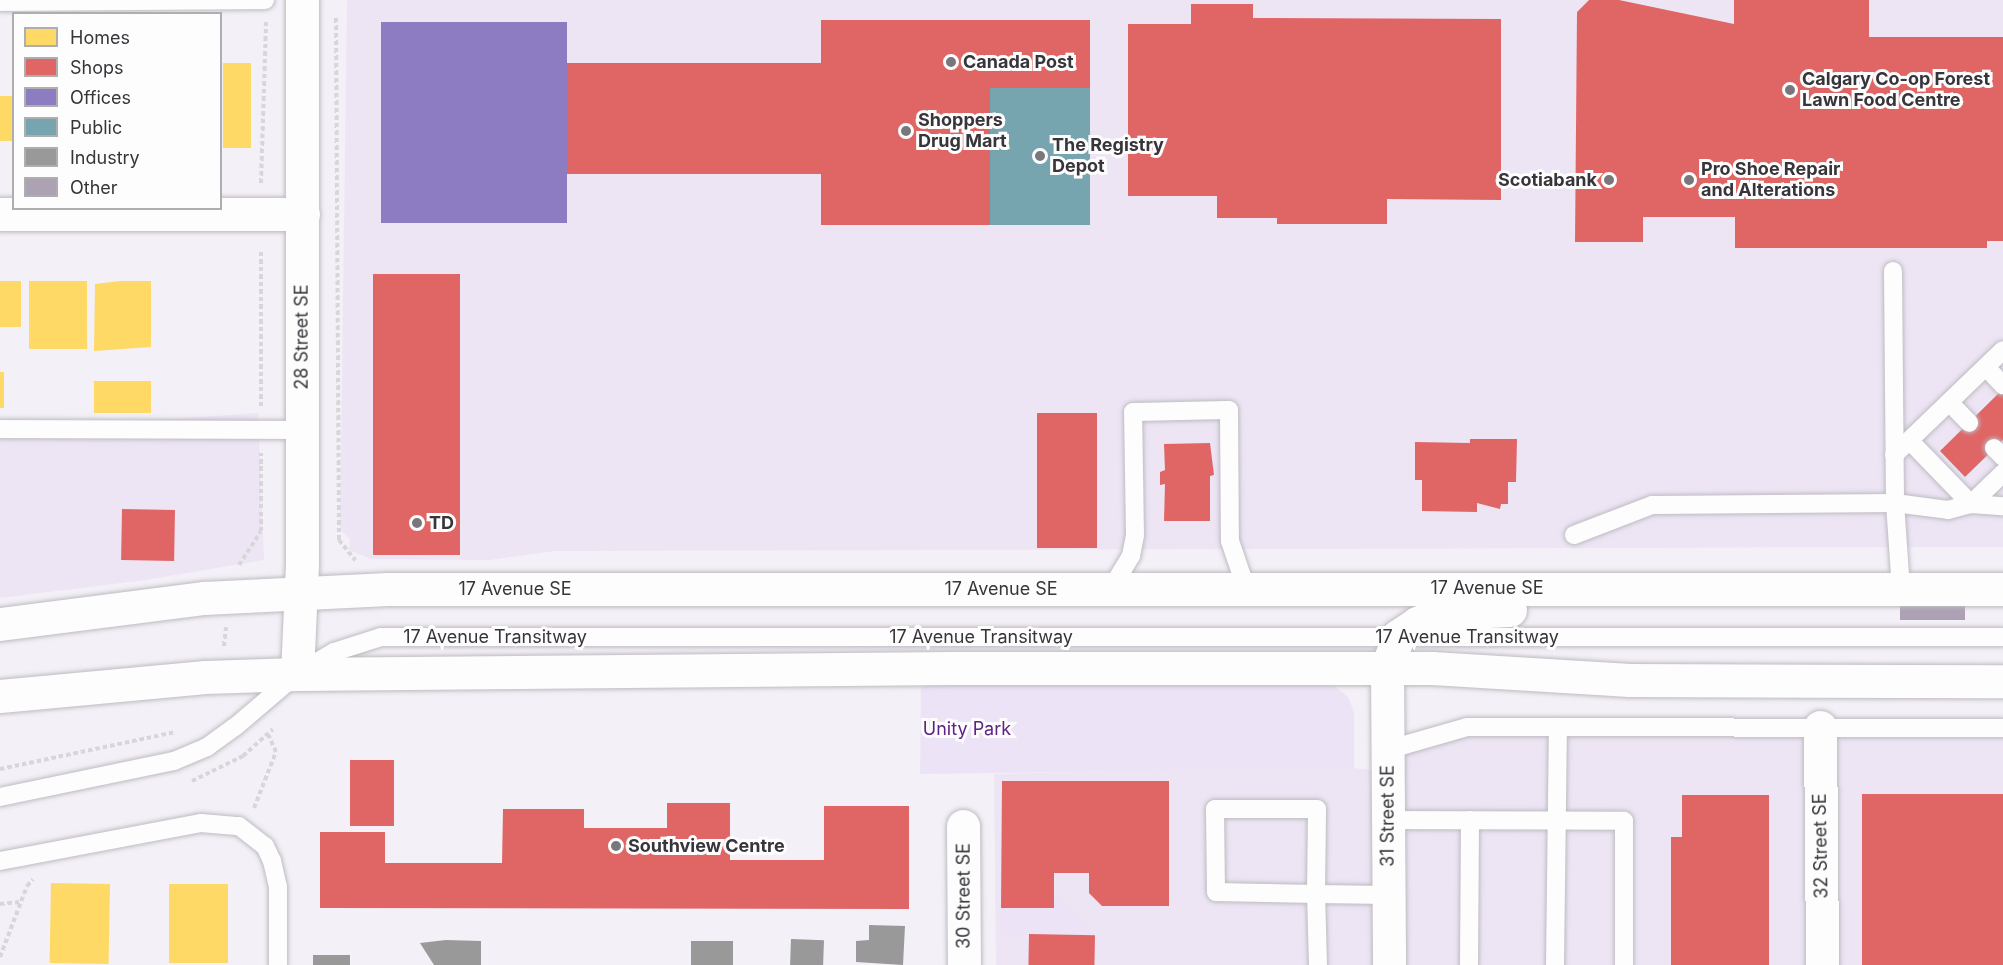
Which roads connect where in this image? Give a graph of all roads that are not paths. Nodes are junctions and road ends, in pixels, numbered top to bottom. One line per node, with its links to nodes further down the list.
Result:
1 (302, 0): 5 (main road, 28 Street SE)
2 (0, 2): 3 (lane)
3 (266, 6)
4 (0, 214): 5 (main road)
5 (303, 214): 13 (main road, 28 Street SE)
6 (1893, 271): 15 (lane)
7 (2003, 350): 8 (lane)
8 (1986, 367): 9 (lane); 10 (lane)
9 (2003, 385)
10 (1949, 402): 11 (lane); 14 (lane)
11 (1969, 423)
12 (0, 429): 13 (lane)
13 (302, 430): 26 (main road, 28 Street SE)
14 (1910, 441): 15 (lane); 18 (lane)
15 (1894, 455): 17 (lane)
16 (2003, 473): 18 (lane)
17 (1895, 503): 18 (lane); 20 (lane); 24 (lane)
18 (1971, 504): 19 (lane)
19 (2003, 506)
20 (1574, 535)
21 (1246, 588): 22 (main road, 17 Avenue SE); 23 (main road, 17 Avenue SE); 23 (lane)
22 (1654, 588): 24 (main road, 17 Avenue SE); 28 (main road)
23 (1111, 589): 26 (main road, 17 Avenue SE)
24 (1901, 589): 25 (main road, 17 Avenue SE)
25 (2003, 589)
26 (301, 594): 27 (main road, 17 Avenue SE); 31 (main road, 28 Street SE)
27 (0, 624)
28 (1398, 636): 29 (lane, 17 Avenue Transitway); 30 (main road, 31 Street SE); 31 (lane, 17 Avenue Transitway)
29 (2003, 637)
30 (1387, 668): 31 (main road); 32 (main road); 37 (main road, 31 Street SE)
31 (297, 674): 33 (main road); 38 (lane, 17 Avenue Transitway)
32 (2003, 681)
33 (0, 696)
34 (1558, 727): 35 (lane); 37 (lane); 41 (lane)
35 (1820, 727): 36 (lane); 53 (main road, 32 Street SE)
36 (2003, 728)
37 (1387, 750): 39 (main road, 31 Street SE)
38 (0, 797)
39 (1387, 820): 40 (lane); 45 (main road, 31 Street SE)
40 (1470, 820): 41 (lane); 50 (lane)
41 (1557, 821): 51 (lane); 52 (lane)
42 (963, 826): 47 (main road, 30 Street SE)
43 (0, 861): 46 (lane)
44 (1316, 894): 44 (lane); 45 (lane); 48 (lane)
45 (1388, 895): 49 (main road, 31 Street SE)
46 (278, 965)
47 (964, 965)
48 (1318, 965)
49 (1389, 965)
50 (1469, 965)
51 (1555, 965)
52 (1624, 965)
53 (1822, 965)

